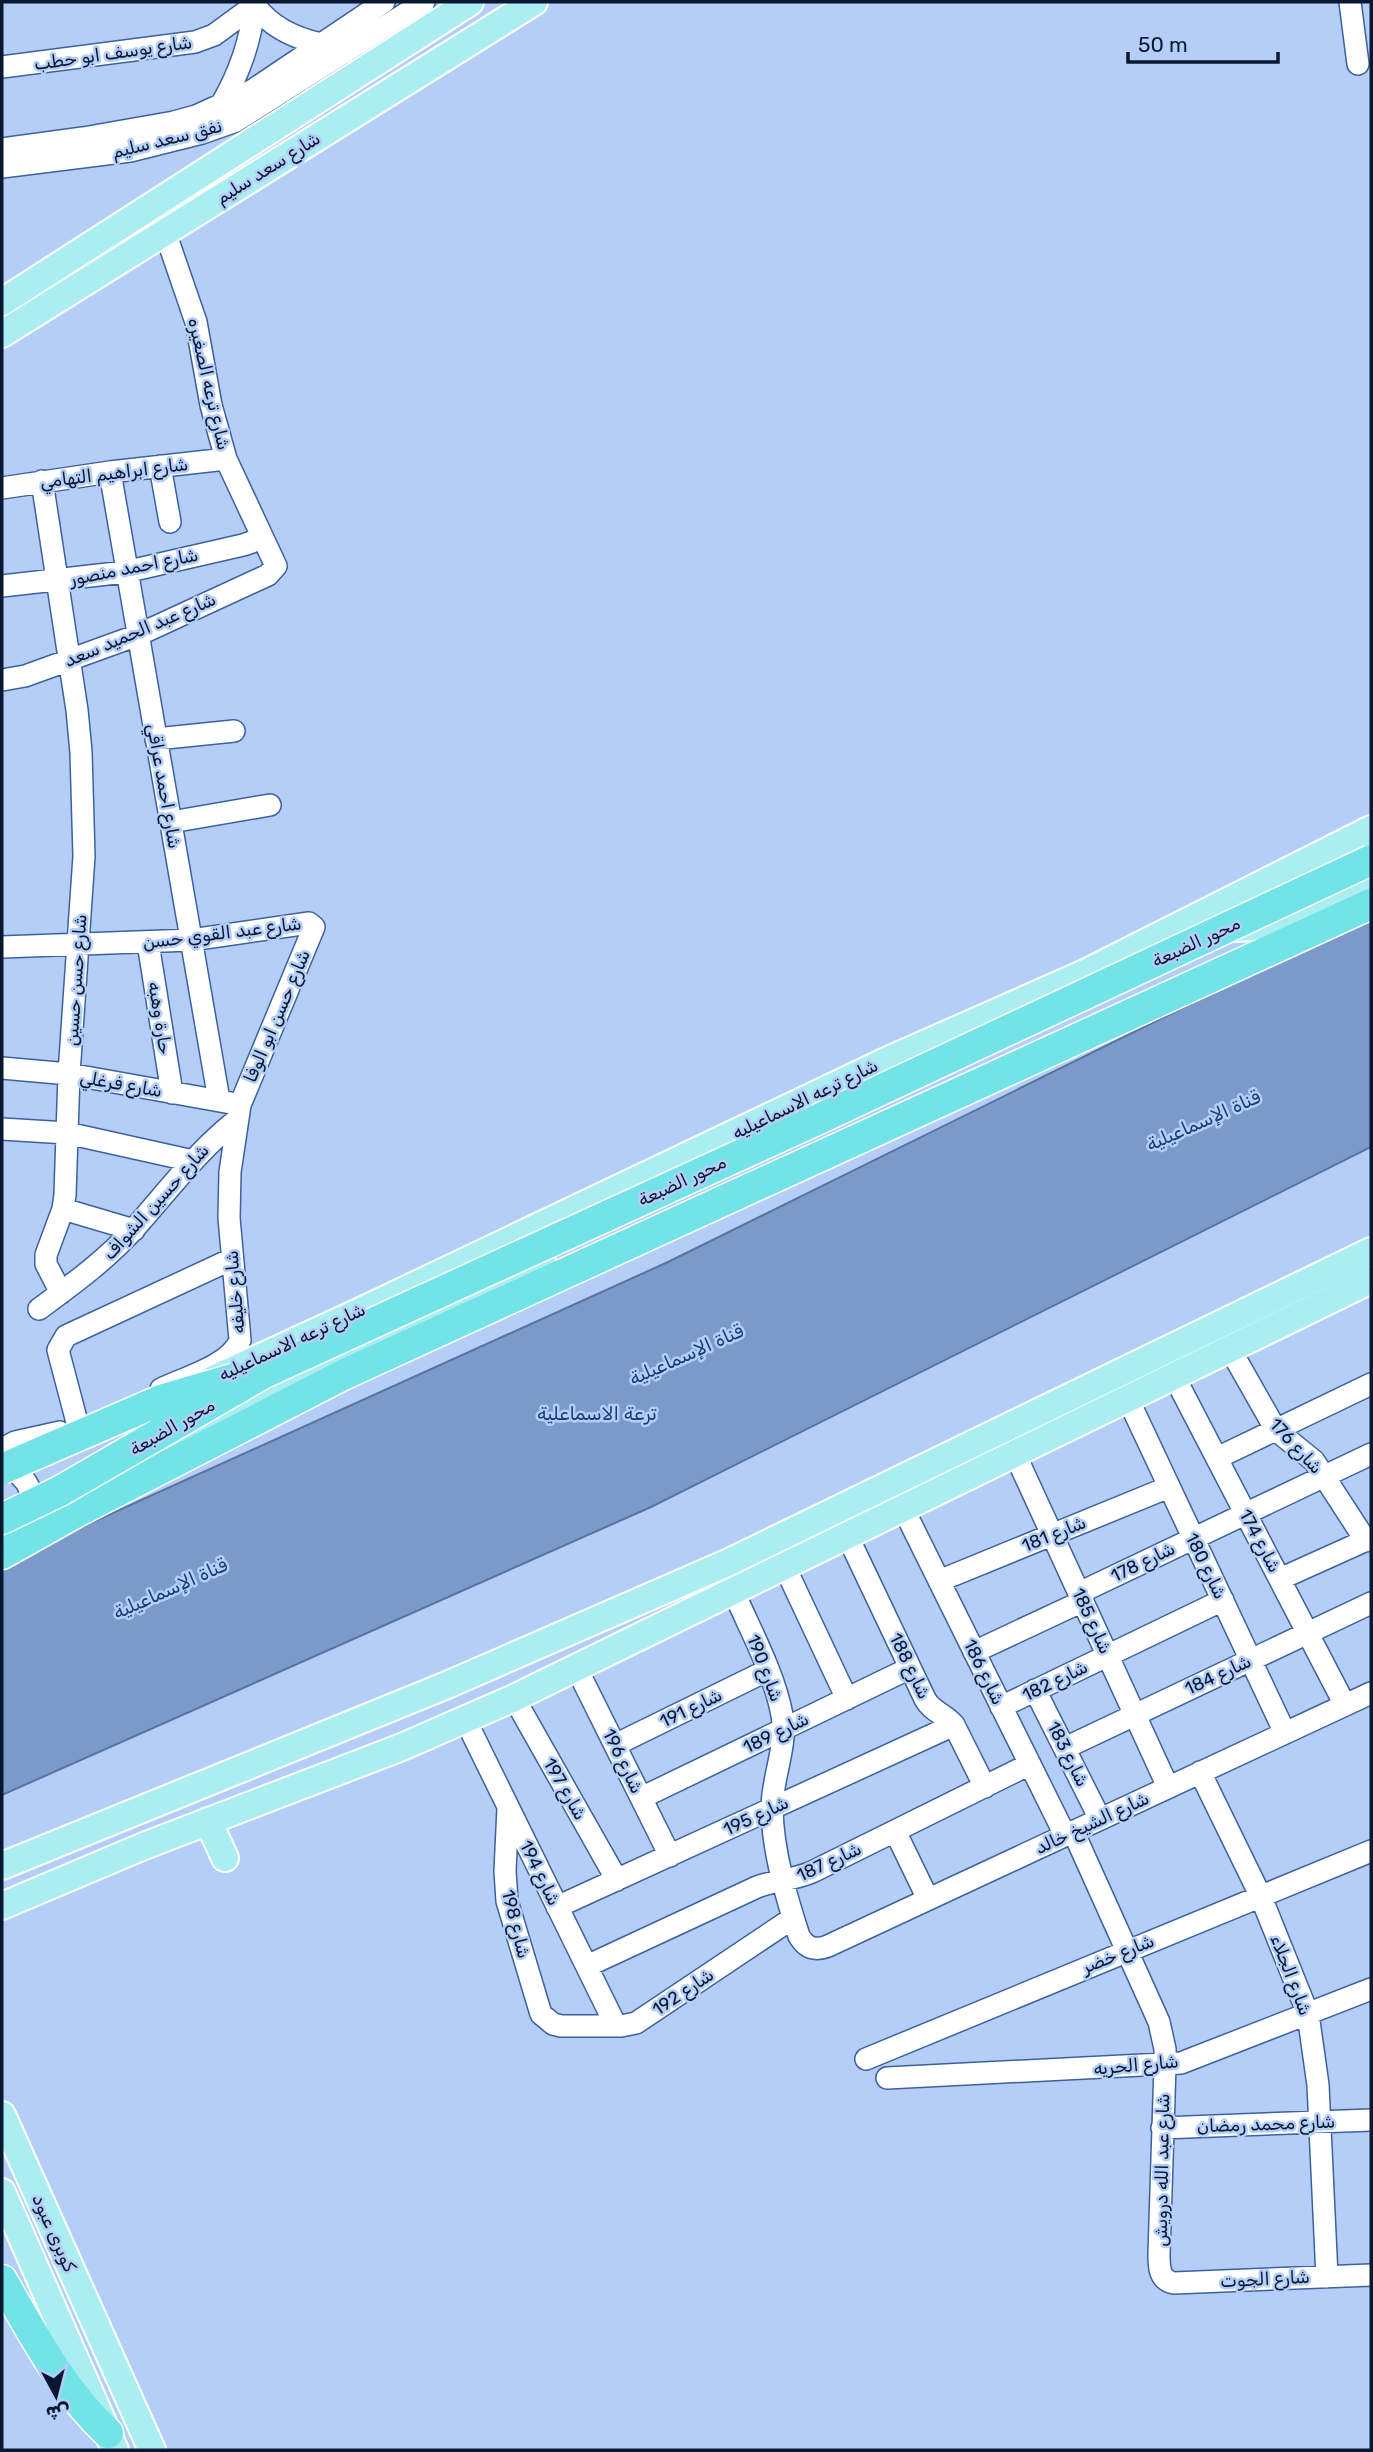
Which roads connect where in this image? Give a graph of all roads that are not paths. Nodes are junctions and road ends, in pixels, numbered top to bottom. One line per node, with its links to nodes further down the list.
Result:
1 (384, 2): 7 (street)
2 (424, 2): 12 (street, نفق سعد سليم)
3 (470, 2): 14 (main road, شارع سعد سليم)
4 (534, 2): 13 (main road, شارع سعد سليم)
5 (1350, 2): 8 (street)
6 (254, 3): 7 (street); 9 (street, شارع يوسف ابو حطب); 10 (street)
7 (321, 44): 10 (street)
8 (1358, 64)
9 (2, 67)
10 (221, 105): 11 (street)
11 (2, 149)
12 (2, 167)
13 (165, 232): 15 (main road, شارع سعد سليم); 16 (street, شارع ترعه الصغيره)
14 (2, 302)
15 (2, 334)
16 (226, 459): 17 (street, شارع ابراهيم التهامي); 22 (street, شارع ترعه الصغيره)
17 (160, 466): 18 (street, شارع ابراهيم التهامي); 21 (street)
18 (110, 472): 19 (street, شارع ابراهيم التهامي); 24 (street, شارع احمد عراقي)
19 (42, 481): 20 (street, شارع ابراهيم التهامي); 25 (street, شارع حسن حسين)
20 (2, 488)
21 (170, 522)
22 (261, 534): 23 (street, شارع ترعه الصغيره); 24 (street, شارع احمد منصور)
23 (274, 570): 27 (street, شارع عبد الحميد سعد)
24 (125, 572): 25 (street, شارع احمد منصور); 27 (street, شارع احمد عراقي)
25 (57, 581): 26 (street, شارع احمد منصور); 28 (street, شارع حسن حسين)
26 (2, 586)
27 (138, 635): 28 (street, شارع عبد الحميد سعد); 31 (street, شارع احمد عراقي)
28 (68, 661): 29 (street, شارع عبد الحميد سعد); 42 (street, شارع حسن حسين)
29 (2, 680)
30 (234, 731): 31 (street)
31 (156, 739): 33 (street, شارع احمد عراقي)
32 (270, 805): 33 (street)
33 (171, 822): 40 (street, شارع احمد عراقي)
34 (1371, 829): 65 (main road, شارع ترعه الاسماعيليه)
35 (1371, 858): 39 (main road, شارع ترعه الاسماعيليه); 59 (highway, محور الضبعة, bridge)
36 (1371, 884): 39 (main road)
37 (1371, 904): 81 (highway, محور الضبعة)
38 (314, 927): 40 (street, شارع عبد القوي حسن); 47 (street, شارع حسن ابو الوفا)
39 (1237, 928): 72 (main road, شارع ترعه الاسماعيليه)
40 (191, 940): 41 (street, شارع عبد القوي حسن); 47 (street, شارع احمد عراقي)
41 (148, 943): 42 (street, شارع عبد القوي حسن); 46 (street, حارة وهبه)
42 (80, 945): 43 (street, شارع عبد القوي حسن); 45 (street, شارع حسن حسين)
43 (2, 947)
44 (2, 1068): 45 (street, شارع فرغلي)
45 (69, 1074): 46 (street, شارع فرغلي); 49 (street, شارع حسن حسين)
46 (172, 1093): 47 (street, شارع فرغلي)
47 (232, 1108): 50 (street, شارع حسين الشواف); 54 (street, شارع خليفه)
48 (2, 1129): 49 (street)
49 (67, 1133): 50 (street); 51 (street, شارع حسن حسين)
50 (193, 1161): 52 (street, شارع حسين الشواف)
51 (63, 1209): 52 (street); 56 (street, شارع حسن حسين)
52 (134, 1230): 56 (street, شارع حسين الشواف)
53 (1371, 1251): 123 (main road)
54 (232, 1259): 63 (street, شارع خليفه); 63 (street)
55 (1371, 1280): 58 (main road)
56 (61, 1293): 57 (street, شارع حسين الشواف)
57 (40, 1309)
58 (1230, 1349): 60 (main road); 64 (street, شارع 176)
59 (264, 1373): 69 (highway, bridge); 75 (highway, محور الضبعة, bridge)
60 (1174, 1376): 62 (main road); 68 (street, شارع 174)
61 (1371, 1384): 64 (street)
62 (1128, 1399): 66 (main road); 71 (street, شارع 180)
63 (78, 1426): 65 (street, شارع خليفه)
64 (1276, 1430): 68 (street); 70 (street, شارع 176)
65 (2, 1452): 72 (street)
66 (1015, 1454): 73 (main road); 78 (street, شارع 185)
67 (1371, 1454): 70 (street, شارع 178)
68 (1217, 1458): 74 (street, شارع 174)
69 (2, 1469)
70 (1324, 1476): 74 (street, شارع 178); 80 (street, شارع 176)
71 (1169, 1487): 78 (street, شارع 181); 79 (street, شارع 180)
72 (40, 1508): 76 (main road, شارع ترعه الاسماعيليه)
73 (903, 1508): 77 (main road); 84 (street, شارع 186)
74 (1245, 1512): 79 (street, شارع 178); 83 (street, شارع 174)
75 (2, 1519)
76 (2, 1528)
77 (847, 1535): 82 (main road); 94 (street, شارع 188)
78 (1052, 1535): 84 (street, شارع 181); 86 (street, شارع 185)
79 (1193, 1538): 86 (street, شارع 178); 87 (street, شارع 180)
80 (1368, 1539): 83 (street)
81 (2, 1554)
82 (784, 1565): 85 (main road); 99 (street)
83 (1280, 1579): 89 (street, شارع 174)
84 (939, 1581): 90 (street, شارع 186)
85 (733, 1590): 93 (main road); 95 (street, شارع 190)
86 (1081, 1597): 90 (street, شارع 178); 91 (street, شارع 185)
87 (1223, 1600): 91 (street, شارع 182); 92 (street, شارع 180)
88 (1371, 1603): 89 (street, شارع 184)
89 (1308, 1633): 92 (street, شارع 184); 100 (street, شارع 174)
90 (974, 1652): 101 (street, شارع 186)
91 (1108, 1656): 96 (street, شارع 182); 102 (street, شارع 185)
92 (1251, 1660): 102 (street, شارع 184); 106 (street, شارع 180)
93 (576, 1667): 98 (main road); 107 (street, شارع 196)
94 (910, 1668): 99 (street, شارع 189); 104 (street, شارع 188)
95 (768, 1671): 105 (street, شارع 190); 107 (street, شارع 191)
96 (1035, 1690): 101 (street, شارع 182); 108 (street, شارع 183)
97 (1371, 1693): 100 (street, شارع الشيخ خالد)
98 (514, 1698): 103 (main road); 124 (street, شارع 197)
99 (847, 1699): 105 (street, شارع 189)
100 (1345, 1705): 106 (street, شارع الشيخ خالد)
101 (1002, 1707): 109 (street, شارع 186)
102 (1134, 1715): 108 (street, شارع 184); 112 (street, شارع 185)
103 (465, 1719): 114 (street, شارع 194); 117 (main road)
104 (954, 1725): 111 (street, شارع 188); 115 (street, شارع 195)
105 (783, 1730): 113 (street, شارع 189); 115 (street, شارع 190)
106 (1285, 1733): 110 (street, شارع الشيخ خالد)
107 (615, 1745): 113 (street, شارع 196)
108 (1065, 1748): 116 (street, شارع 183)
109 (1030, 1764): 111 (street, شارع 187); 119 (street, شارع 186)
110 (1200, 1773): 112 (street, شارع الشيخ خالد); 126 (street, شارع الجلاء)
111 (985, 1787): 118 (street, شارع 187)
112 (1168, 1787): 116 (street, شارع الشيخ خالد)
113 (641, 1798): 121 (street, شارع 196)
114 (508, 1808): 129 (street, شارع 194); 136 (street, شارع 198)
115 (772, 1809): 121 (street, شارع 195); 125 (street, شارع 190)
116 (1100, 1819): 119 (street, شارع الشيخ خالد)
117 (208, 1821): 122 (main road); 128 (main road)
118 (895, 1831): 125 (street, شارع 187); 127 (street)
119 (1069, 1833): 127 (street, شارع الشيخ خالد); 132 (street, شارع عبد الله درويش)
120 (1371, 1851): 126 (street, شارع خضر)
121 (670, 1856): 124 (street, شارع 195)
122 (225, 1858)
123 (2, 1866)
124 (617, 1880): 129 (street, شارع 195)
125 (782, 1882): 130 (street, شارع 190); 133 (street, شارع 187)
126 (1261, 1897): 132 (street, شارع خضر); 135 (street, شارع الجلاء)
127 (928, 1899): 131 (street, شارع الشيخ خالد)
128 (2, 1906)
129 (557, 1907): 133 (street, شارع 194)
130 (793, 1918): 131 (street, شارع 190); 137 (street, شارع 192)
131 (811, 1948)
132 (1127, 1951): 138 (street, شارع خضر); 139 (street, شارع عبد الله درويش)
133 (587, 1966): 137 (street, شارع 194)
134 (1371, 1989): 135 (street, شارع الحريه)
135 (1308, 2014): 139 (street, شارع الحريه); 143 (street, شارع الجلاء)
136 (561, 2026): 137 (street, شارع 192)
137 (616, 2026)
138 (866, 2059)
139 (1165, 2065): 140 (street, شارع الحريه); 144 (street, شارع عبد الله درويش)
140 (887, 2078)
141 (2, 2115): 152 (main road, كوبرى عبود)
142 (1371, 2120): 143 (street, شارع محمد رمضان)
143 (1320, 2121): 144 (street, شارع محمد رمضان); 148 (street, شارع الجلاء)
144 (1162, 2128): 147 (street, شارع عبد الله درويش)
145 (2, 2192): 150 (main road, كوبرى عبود)
146 (1371, 2275): 148 (street, شارع الجوت)
147 (1162, 2277): 148 (street, شارع الجوت)
148 (1327, 2277)
149 (2, 2280): 150 (highway)
150 (64, 2363): 151 (highway)
151 (111, 2442)
152 (152, 2450)

